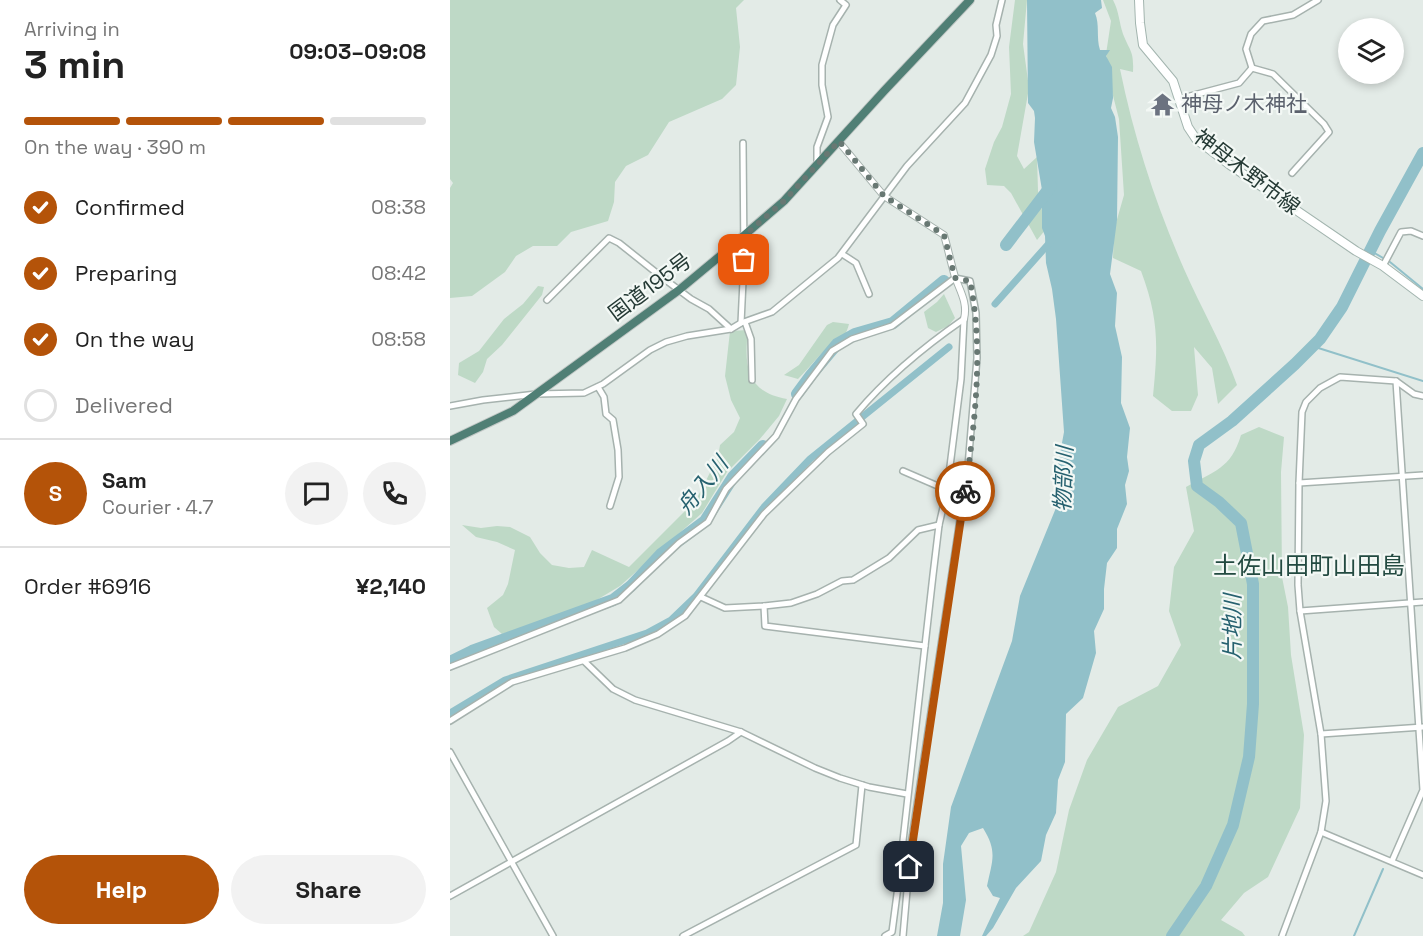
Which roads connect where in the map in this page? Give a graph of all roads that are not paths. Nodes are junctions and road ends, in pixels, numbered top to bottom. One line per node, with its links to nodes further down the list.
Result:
1 (840, 0): 10 (street)
2 (970, 0): 8 (highway, 国道195号)
3 (1002, 0): 12 (street)
4 (1139, 0): 7 (main road, 神母木野市線)
5 (1318, 0): 6 (street)
6 (1252, 68): 7 (street); 11 (street)
7 (1181, 105): 16 (main road, 神母木野市線)
8 (839, 141): 10 (highway, 国道195号); 12 (street)
9 (743, 143): 13 (street)
10 (817, 166): 13 (highway, 国道195号)
11 (1292, 173)
12 (884, 196): 15 (street); 17 (street)
13 (745, 235): 18 (highway, 国道195号); 23 (street)
14 (1423, 236): 16 (street)
15 (842, 254): 19 (street); 23 (street)
16 (1382, 265): 20 (main road, 神母木野市線)
17 (955, 278): 22 (street); 46 (street); 62 (street)
18 (679, 290): 21 (street); 24 (street); 28 (highway, 国道195号)
19 (869, 294)
20 (1423, 296)
21 (547, 300)
22 (964, 318): 36 (street); 39 (street)
23 (743, 323): 24 (street); 25 (street)
24 (731, 329): 27 (street)
25 (752, 380)
26 (1396, 381): 29 (street); 34 (street); 35 (street)
27 (598, 387): 28 (street); 37 (street)
28 (536, 394): 30 (street); 31 (highway, 国道195号)
29 (1423, 396)
30 (450, 406)
31 (450, 441)
32 (903, 471): 36 (street)
33 (1423, 475): 34 (street)
34 (1402, 476): 35 (street); 41 (street)
35 (1299, 483): 43 (street)
36 (947, 490): 38 (street)
37 (610, 506)
38 (939, 525): 42 (street); 44 (street)
39 (701, 597): 42 (street); 45 (street)
40 (1423, 602): 41 (street)
41 (1409, 603): 43 (street); 48 (street)
42 (764, 606): 44 (street)
43 (1300, 611): 50 (street)
44 (925, 646): 53 (street)
45 (584, 662): 47 (street); 49 (street)
46 (450, 667)
47 (450, 721)
48 (1421, 727): 50 (street); 55 (street)
49 (741, 732): 52 (street); 56 (street)
50 (1321, 734): 54 (street)
51 (450, 752): 56 (street)
52 (862, 785): 53 (street); 60 (street)
53 (907, 794): 61 (street)
54 (1321, 832): 55 (street); 63 (street)
55 (1392, 861): 57 (street)
56 (511, 862): 58 (street); 59 (street)
57 (1423, 875)
58 (450, 896)
59 (553, 936)
60 (683, 936)
61 (885, 936)
62 (903, 936)
63 (1282, 936)

